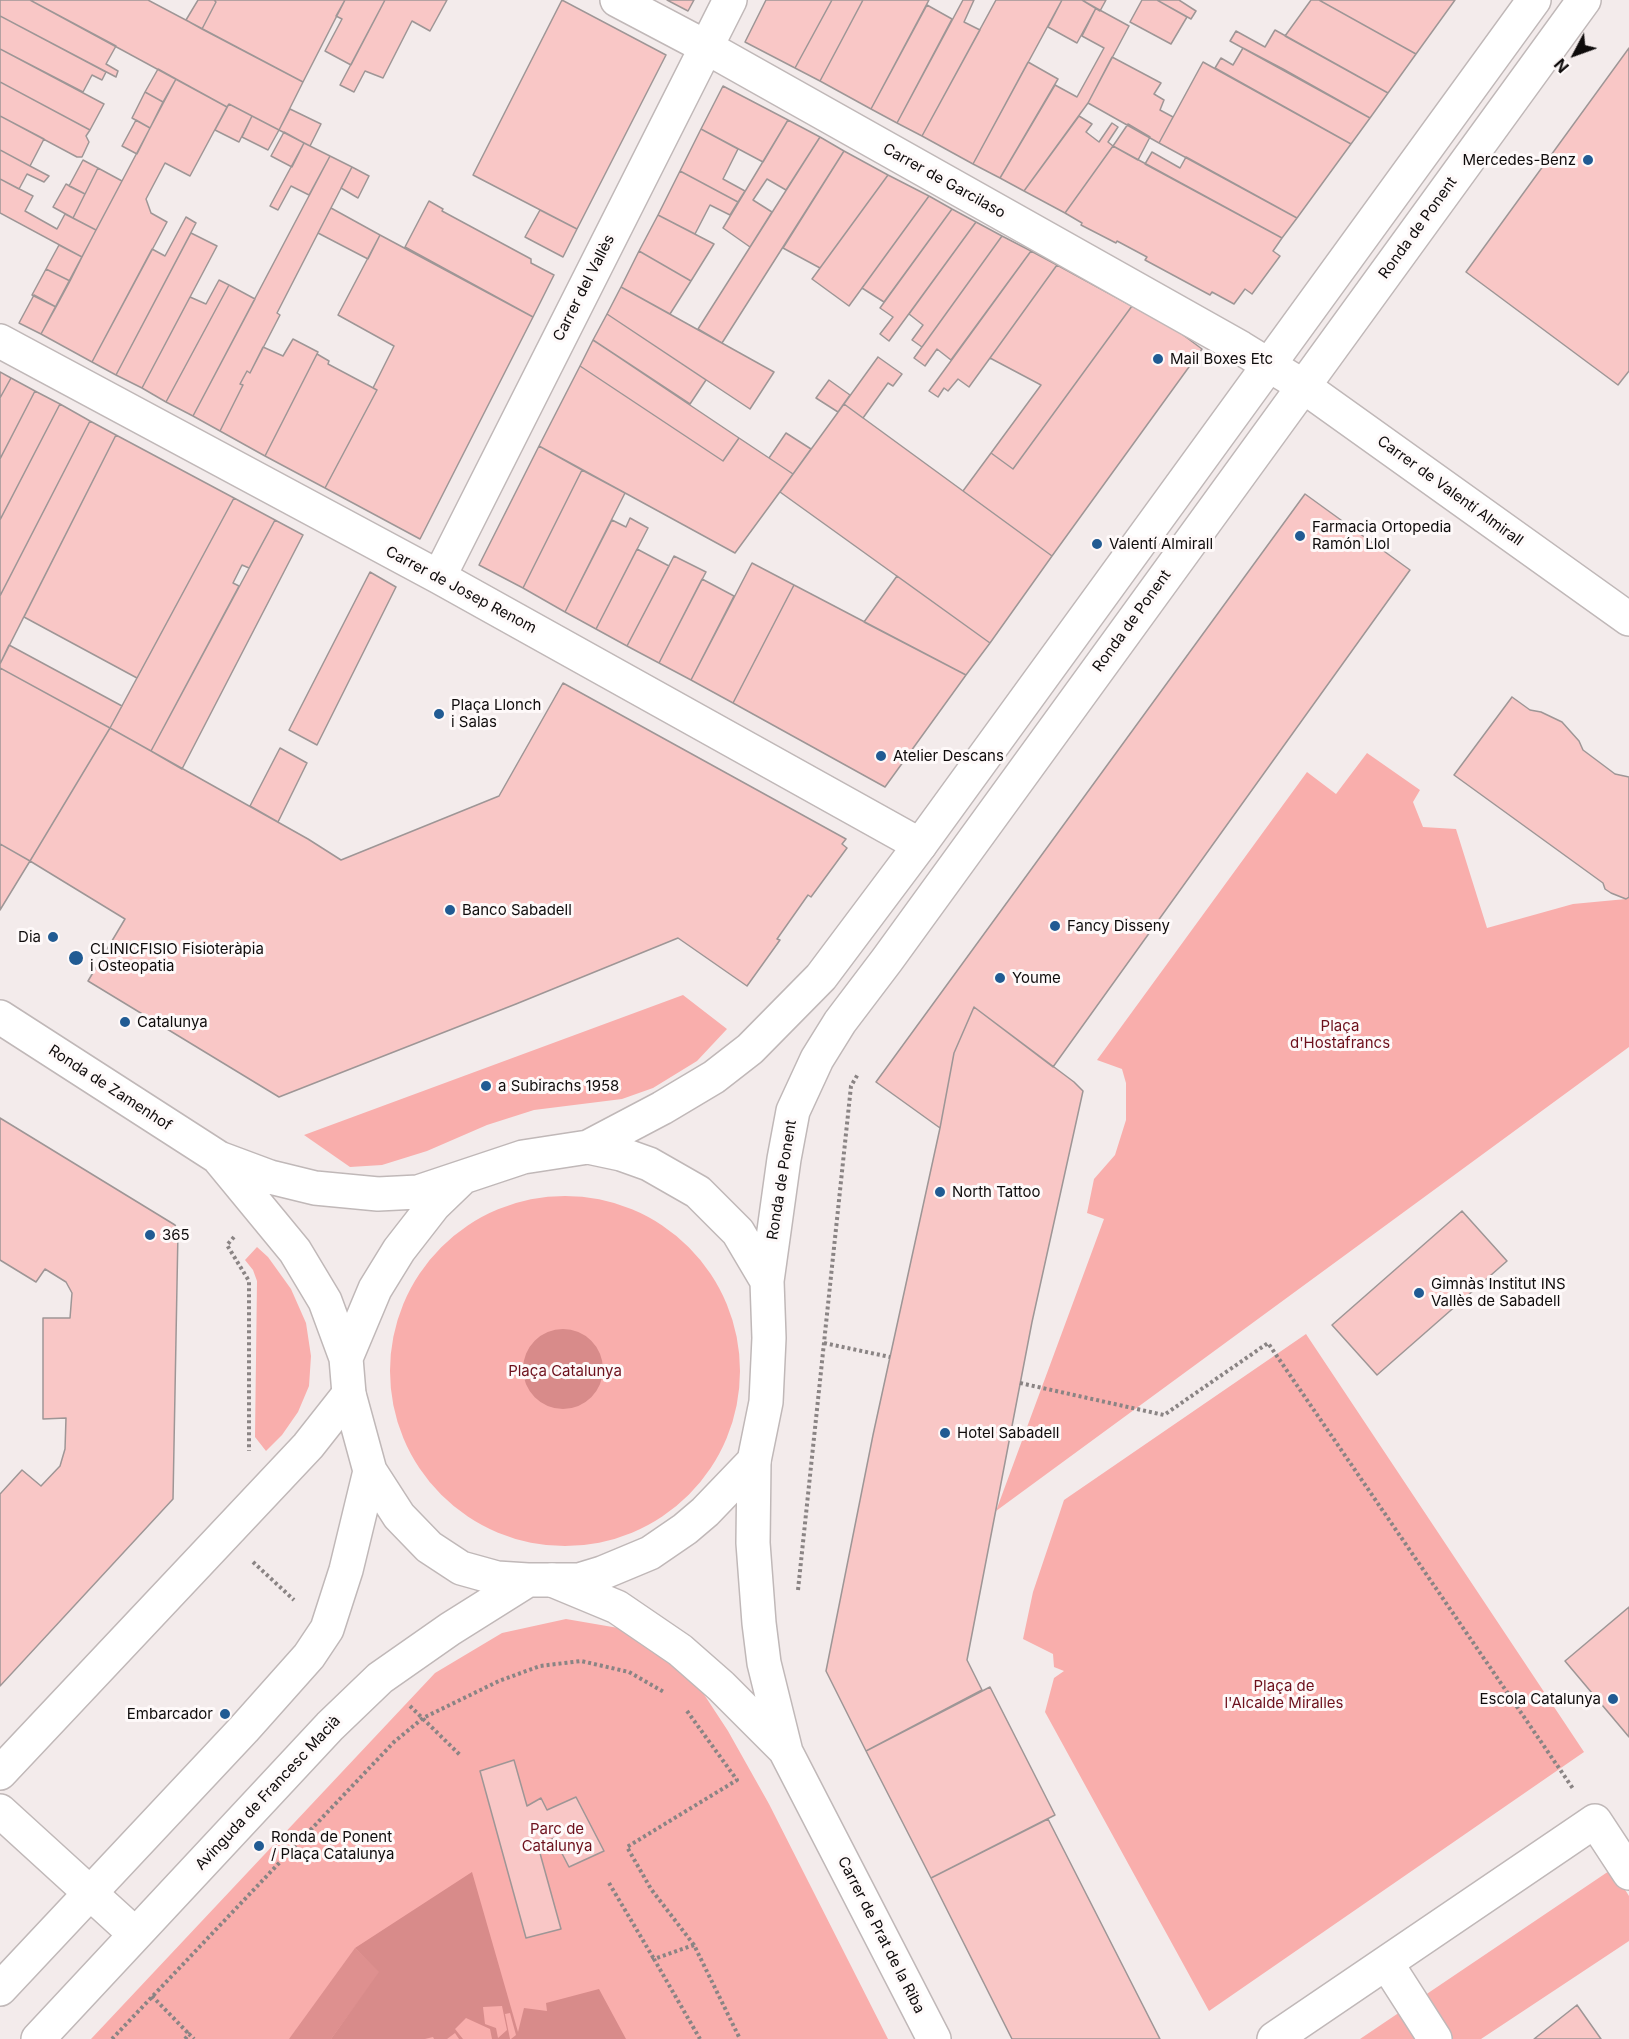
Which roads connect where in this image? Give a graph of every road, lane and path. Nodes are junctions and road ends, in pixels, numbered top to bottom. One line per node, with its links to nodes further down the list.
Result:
1 (617, 0): 5 (main road, Carrer de Garcilaso)
2 (730, 0): 5 (main road, Carrer del Vallès)
3 (1534, 0): 7 (main road)
4 (1584, 0): 8 (main road, Ronda de Ponent)
5 (706, 47): 7 (main road, Carrer de Garcilaso); 9 (main road, Carrer del Vallès)
6 (0, 340): 9 (main road, Carrer de Josep Renom)
7 (1269, 366): 8 (main road, Carrer de Valentí Almirall); 11 (main road)
8 (1303, 386): 10 (main road, Carrer de Valentí Almirall); 18 (main road, Ronda de Ponent)
9 (439, 577): 11 (main road, Carrer de Josep Renom)
10 (1629, 619)
11 (920, 844): 14 (main road)
12 (0, 1017): 15 (main road, Ronda de Zamenhof)
13 (861, 1068): 19 (path)
14 (588, 1148): 16 (main road, Ronda de Zamenhof); 18 (main road)
15 (219, 1158): 16 (main road, Ronda de Zamenhof); 17 (main road, Ronda de Zamenhof)
16 (462, 1178): 21 (main road)
17 (255, 1202): 21 (main road, Ronda de Zamenhof); 26 (path)
18 (767, 1281): 24 (main road, Ronda de Ponent)
19 (824, 1343): 20 (path); 28 (path)
20 (890, 1357)
21 (346, 1358): 23 (main road)
22 (1020, 1383): 36 (path)
23 (349, 1394): 25 (main road); 26 (main road)
24 (754, 1461): 27 (main road); 32 (main road)
25 (370, 1471): 27 (main road); 39 (main road)
26 (275, 1480): 34 (main road)
27 (540, 1580): 29 (main road); 40 (main road, Avinguda de Francesc Macià)
28 (797, 1600)
29 (721, 1686): 32 (main road); 41 (path)
30 (672, 1696): 31 (path)
31 (423, 1718): 33 (path); 45 (path)
32 (786, 1752): 53 (main road, Carrer de Prat de la Riba)
33 (459, 1755)
34 (0, 1773)
35 (0, 1811): 39 (main road)
36 (1595, 1821): 37 (main road); 43 (main road)
37 (1629, 1873)
38 (609, 1883): 42 (path)
39 (88, 1893): 40 (main road); 44 (main road)
40 (135, 1934): 47 (main road, Avinguda de Francesc Macià)
41 (694, 1945): 42 (path); 52 (path)
42 (654, 1959): 51 (path)
43 (1387, 1964): 54 (main road); 55 (main road)
44 (0, 1989)
45 (152, 1996): 46 (path); 48 (path)
46 (189, 2034): 49 (path); 50 (path)
47 (38, 2039)
48 (112, 2039)
49 (185, 2039)
50 (194, 2039)
51 (700, 2039)
52 (740, 2039)
53 (934, 2039)
54 (1274, 2039)
55 (1435, 2039)

